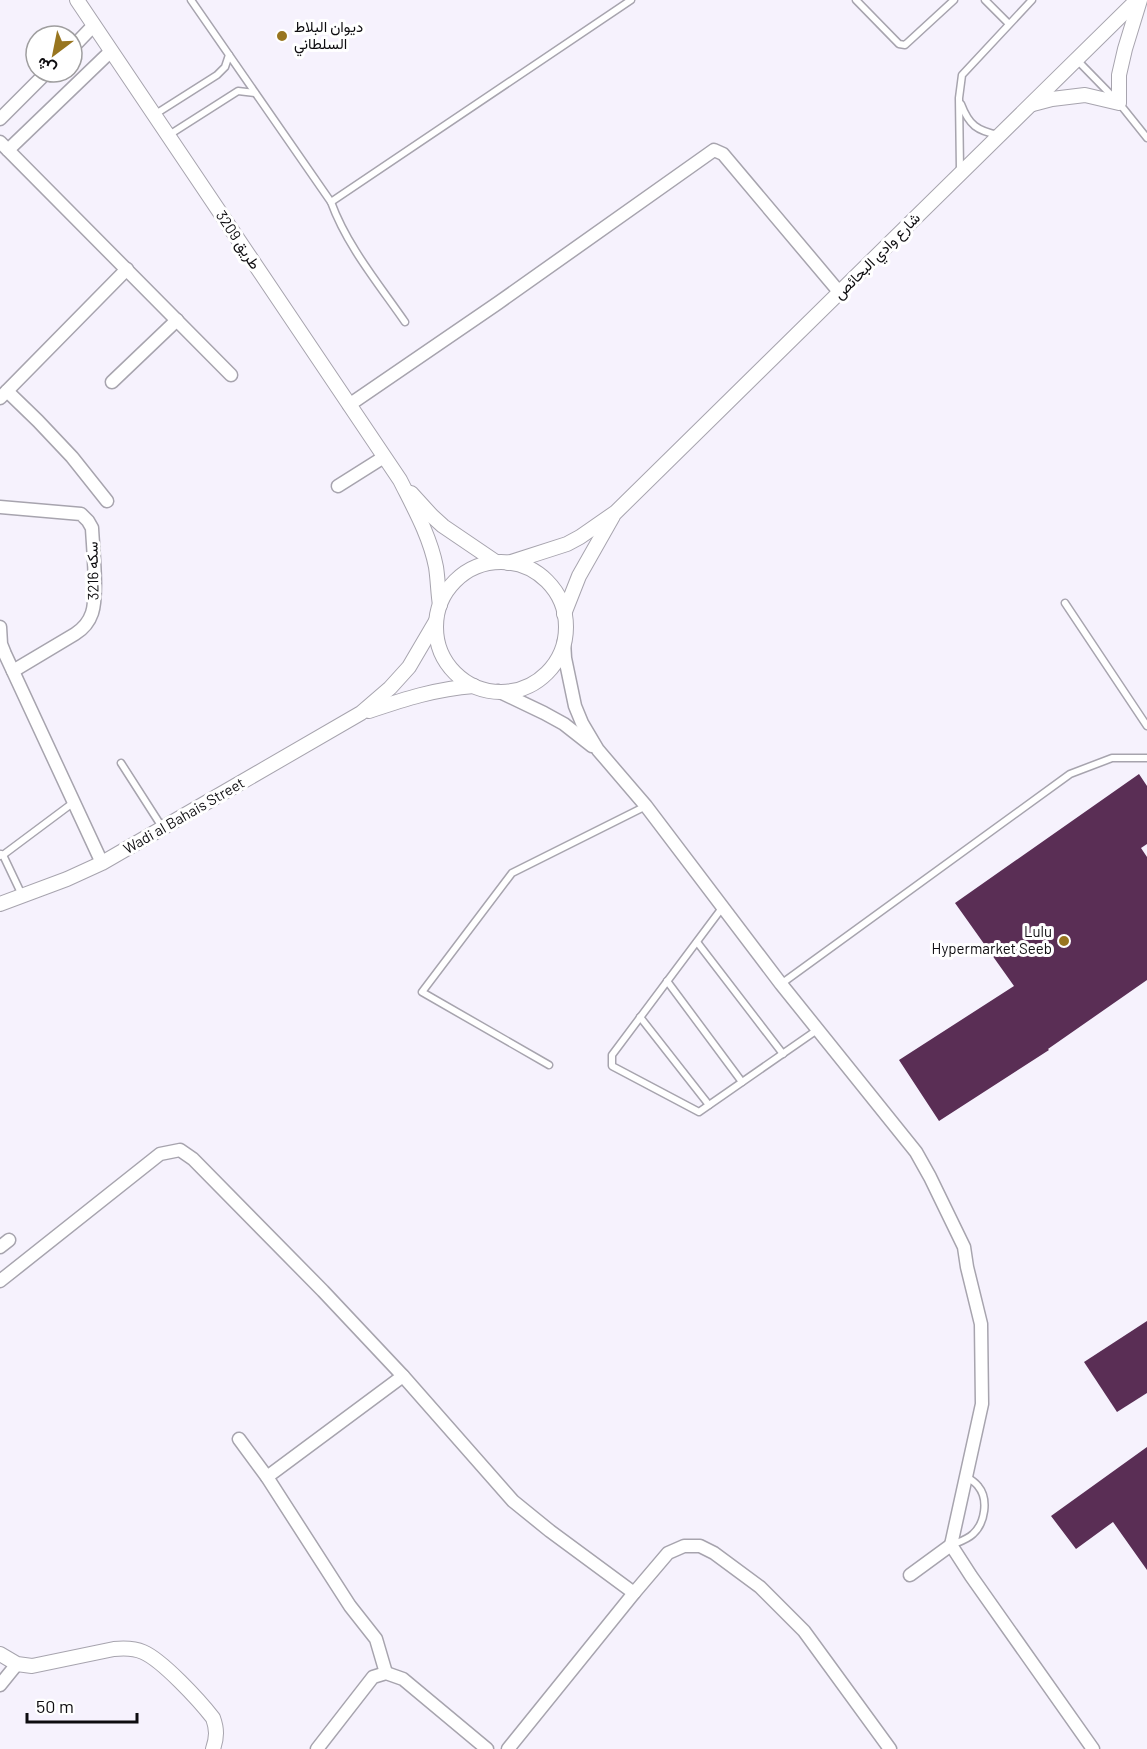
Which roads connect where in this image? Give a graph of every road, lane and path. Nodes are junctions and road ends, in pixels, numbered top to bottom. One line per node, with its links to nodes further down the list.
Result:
1 (77, 0): 10 (street, طريق 3209)
2 (192, 0): 13 (lane)
3 (630, 0): 27 (lane)
4 (856, 0): 5 (lane)
5 (954, 0)
6 (985, 0): 9 (lane)
7 (1032, 0): 9 (lane)
8 (1139, 0): 14 (street, شارع وادي البحائص); 18 (street)
9 (1009, 24): 17 (lane)
10 (94, 26): 11 (street); 12 (street, طريق 3209)
11 (84, 36)
12 (111, 51): 20 (street, طريق 3209); 25 (street)
13 (229, 56): 16 (lane); 20 (lane)
14 (1077, 60): 18 (lane); 19 (street, شارع وادي البحائص)
15 (35, 84): 21 (street)
16 (255, 93): 23 (lane); 27 (lane)
17 (959, 98): 24 (lane); 26 (lane)
18 (1119, 103): 19 (street); 22 (lane)
19 (1031, 105): 24 (street, شارع وادي البحائص)
20 (154, 115): 23 (street, طريق 3209)
21 (0, 119)
22 (1146, 134)
23 (168, 135): 35 (street, طريق 3209)
24 (1000, 135): 26 (street, شارع وادي البحائص)
25 (4, 146): 28 (street)
26 (960, 174): 29 (street, شارع وادي البحائص)
27 (331, 202): 31 (lane)
28 (127, 269): 30 (street); 34 (street)
29 (840, 293): 35 (street); 41 (street, شارع وادي البحائص)
30 (177, 320): 32 (street); 33 (street)
31 (405, 322)
32 (231, 375)
33 (112, 382)
34 (3, 394): 39 (street)
35 (349, 405): 36 (street, طريق 3209)
36 (384, 457): 37 (street, طريق 3209); 38 (street)
37 (400, 480): 42 (street); 44 (street)
38 (338, 486)
39 (107, 501)
40 (0, 507): 49 (street, سكه 3216)
41 (616, 512): 42 (street); 45 (street)
42 (502, 562): 44 (street); 45 (street)
43 (1065, 603): 53 (lane)
44 (440, 605): 46 (street)
45 (564, 614): 48 (street)
46 (436, 621): 50 (street); 52 (street, Wadi al Bahais Street)
47 (0, 627): 49 (street)
48 (564, 641): 51 (street); 54 (street)
49 (13, 671): 57 (street)
50 (474, 686): 51 (street); 52 (street, Wadi al Bahais Street)
51 (498, 692): 54 (street)
52 (361, 713): 59 (street, Wadi al Bahais Street)
53 (1147, 726)
54 (598, 750): 58 (street)
55 (1147, 758): 67 (lane)
56 (121, 763): 59 (lane)
57 (74, 802): 60 (lane); 61 (street)
58 (646, 806): 64 (street); 71 (lane)
59 (162, 828): 61 (street, Wadi al Bahais Street)
60 (1, 855): 62 (lane)
61 (102, 862): 62 (street, Wadi al Bahais Street)
62 (22, 896): 63 (street, Wadi al Bahais Street)
63 (0, 904)
64 (723, 907): 65 (lane); 67 (street)
65 (697, 942): 66 (lane); 70 (lane)
66 (667, 981): 68 (lane); 72 (lane)
67 (781, 984): 69 (street)
68 (640, 1017): 73 (lane); 73 (lane)
69 (818, 1030): 70 (lane); 78 (street)
70 (783, 1054): 72 (lane)
71 (549, 1065)
72 (742, 1082): 73 (lane)
73 (710, 1105)
74 (0, 1281): 75 (street)
75 (403, 1376): 77 (street); 81 (street)
76 (239, 1439): 77 (street)
77 (267, 1477): 84 (street)
78 (967, 1477): 79 (street); 79 (lane)
79 (951, 1545): 80 (street); 91 (street)
80 (910, 1575)
81 (634, 1593): 89 (street); 90 (street)
82 (0, 1654): 83 (street)
83 (17, 1664): 85 (street); 86 (street)
84 (386, 1673): 87 (street); 88 (street)
85 (0, 1684)
86 (213, 1749)
87 (317, 1749)
88 (487, 1749)
89 (508, 1749)
90 (890, 1749)
91 (1093, 1749)

